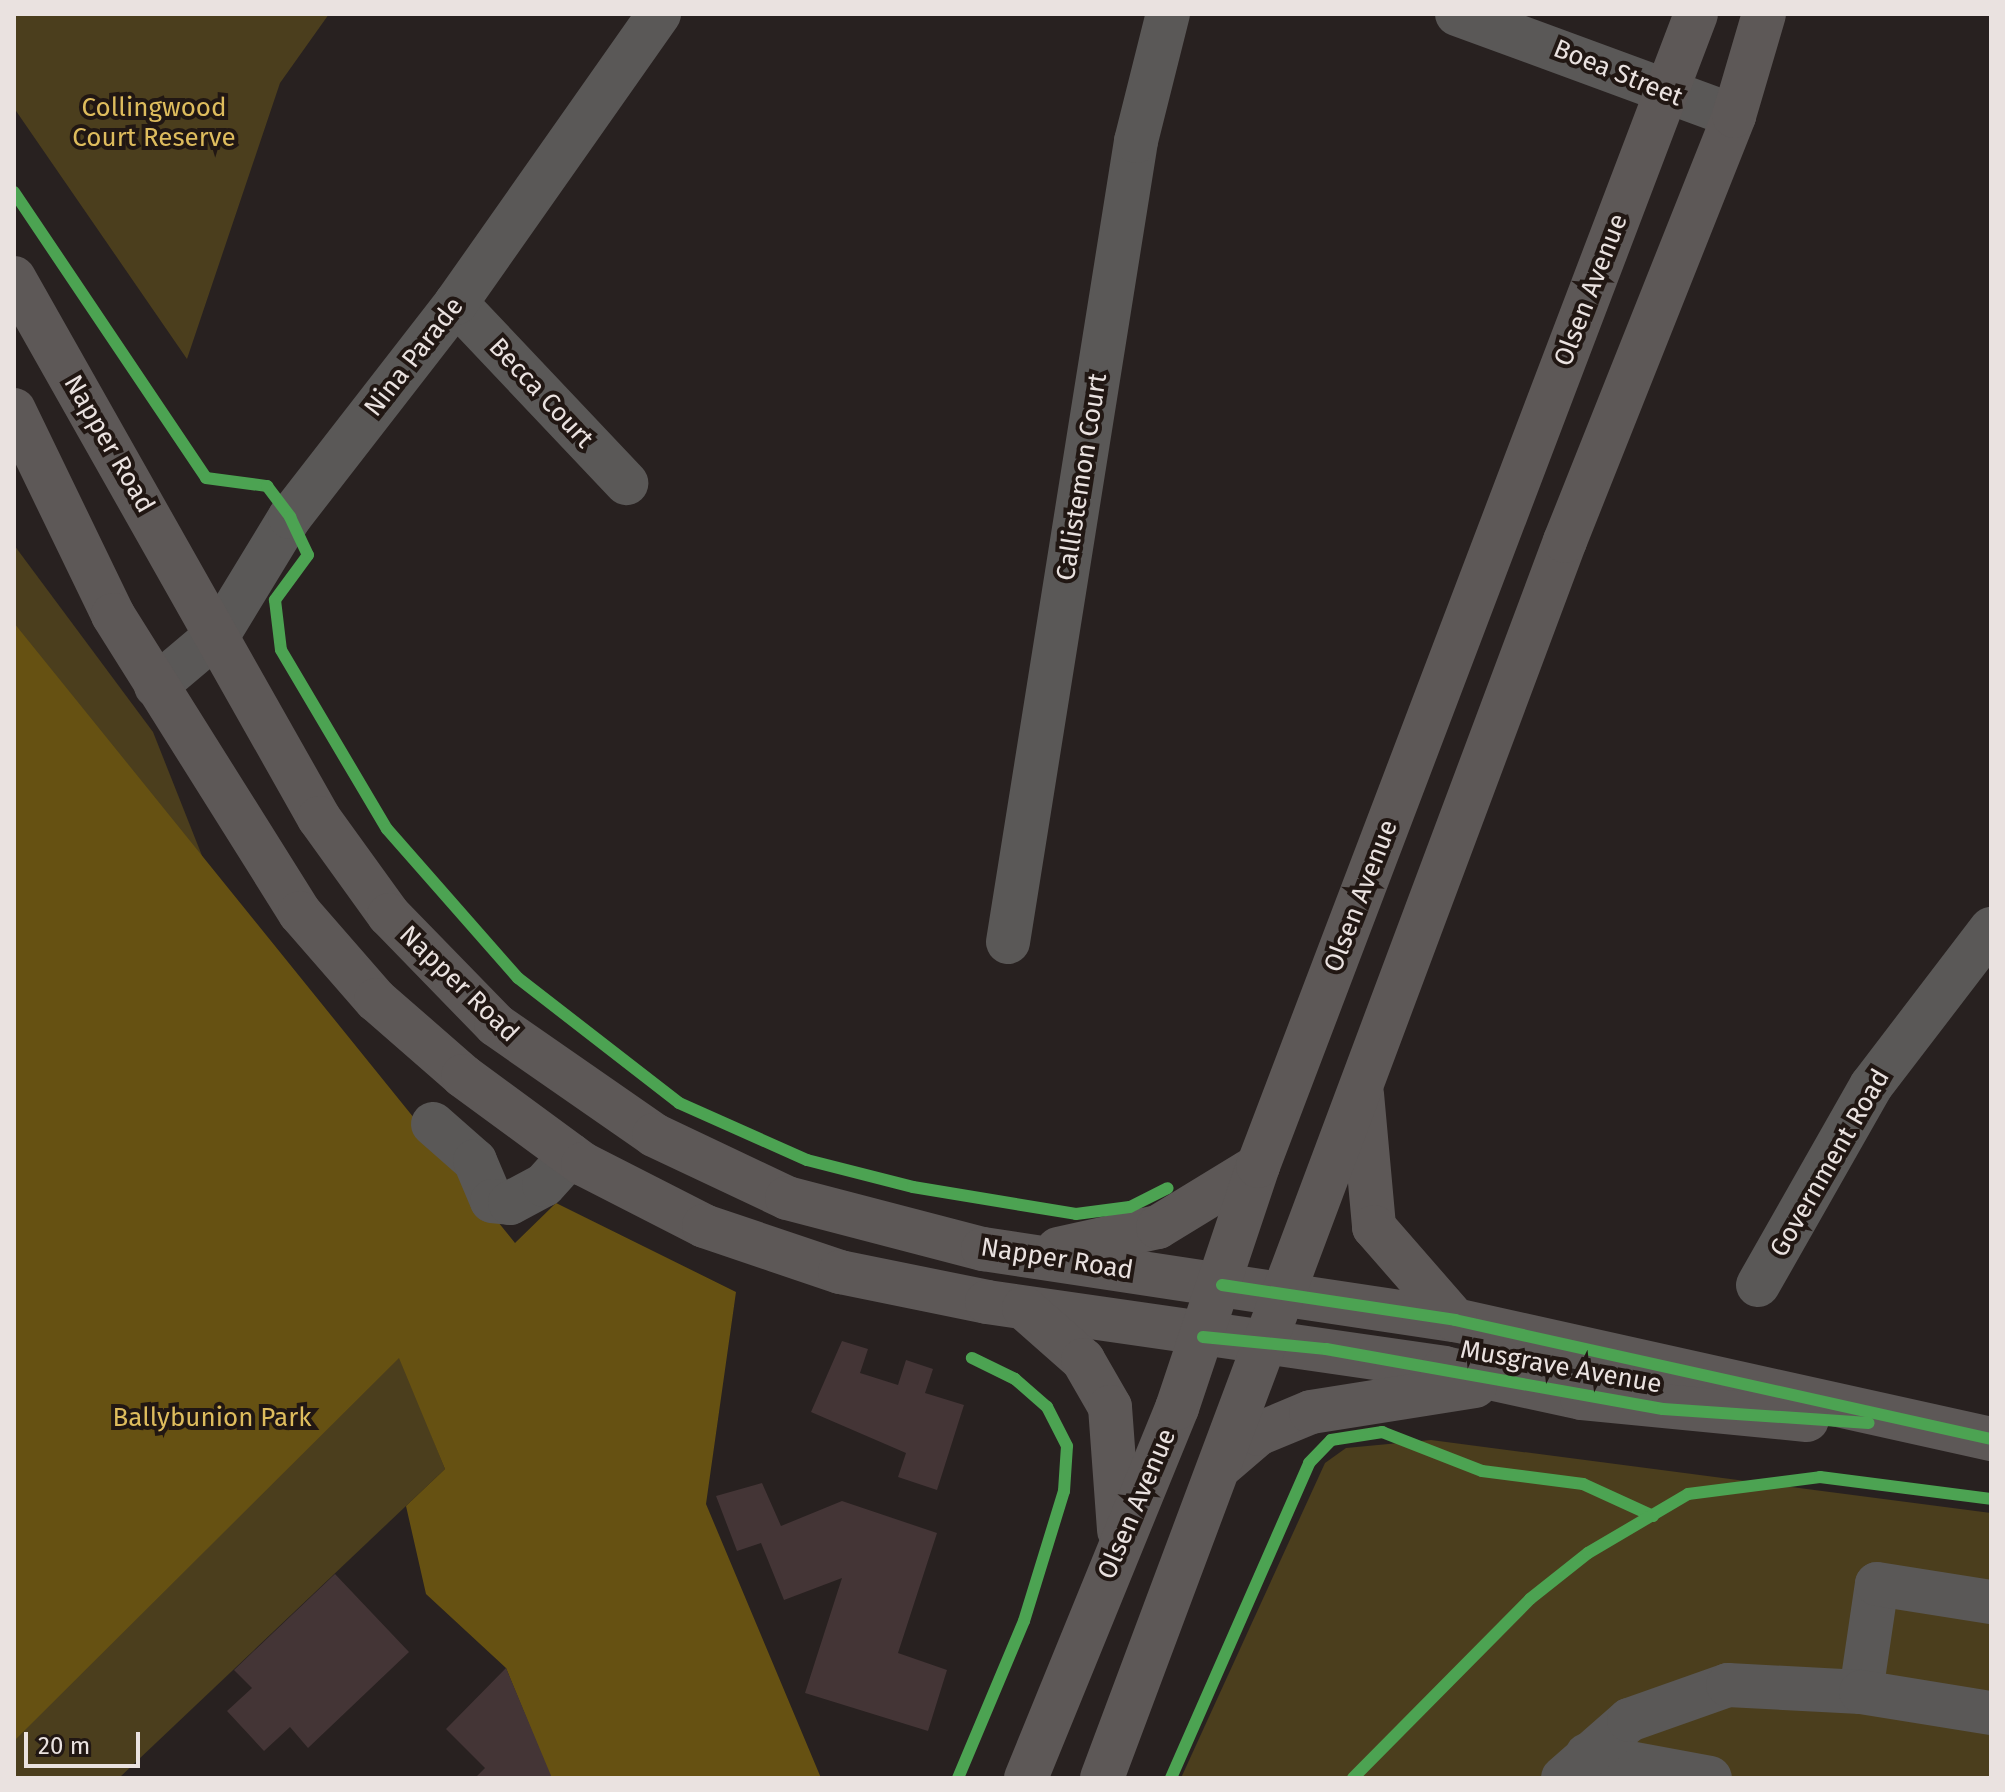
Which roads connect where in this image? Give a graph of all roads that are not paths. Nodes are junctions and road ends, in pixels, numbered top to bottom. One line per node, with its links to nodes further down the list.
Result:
1 (659, 14): 9 (street, Nina Parade)
2 (1168, 14): 15 (street, Callistemon Court)
3 (1457, 14): 6 (street, Boea Street)
4 (1696, 14): 6 (main road, Olsen Avenue)
5 (1764, 14): 7 (main road)
6 (1665, 95): 7 (street, Boea Street); 19 (main road, Olsen Avenue)
7 (1734, 116): 16 (main road)
8 (14, 278): 12 (main road, Napper Road)
9 (456, 303): 11 (street, Becca Court); 12 (street, Nina Parade)
10 (14, 410): 13 (main road, Napper Road)
11 (626, 483)
12 (220, 632): 13 (street, Nina Parade); 20 (main road, Napper Road)
13 (156, 686): 18 (main road, Napper Road)
14 (1991, 929): 22 (street, Government Road)
15 (1008, 942)
16 (1362, 1075): 23 (main road); 25 (main road)
17 (433, 1124): 18 (street)
18 (571, 1155): 24 (main road, Napper Road)
19 (1258, 1166): 20 (main road); 21 (main road, Olsen Avenue)
20 (1020, 1256): 21 (main road, Napper Road)
21 (1222, 1285): 23 (main road, Musgrave Avenue); 26 (main road, Olsen Avenue)
22 (1758, 1285)
23 (1282, 1294): 25 (main road, Musgrave Avenue); 27 (main road)
24 (1024, 1308): 26 (main road, Napper Road); 32 (main road)
25 (1455, 1320): 29 (main road, Musgrave Avenue)
26 (1203, 1337): 27 (main road, Musgrave Avenue); 32 (main road, Olsen Avenue)
27 (1265, 1344): 28 (main road, Musgrave Avenue); 31 (main road)
28 (1509, 1382): 29 (main road, Musgrave Avenue); 31 (main road)
29 (1913, 1425): 30 (main road, Musgrave Avenue)
30 (1991, 1439)
31 (1223, 1464): 39 (main road)
32 (1120, 1542): 38 (main road, Olsen Avenue)
33 (1991, 1602): 34 (street)
34 (1861, 1692): 35 (street); 36 (street)
35 (1991, 1713)
36 (1575, 1766): 37 (street)
37 (1696, 1777)
38 (1026, 1778)
39 (1102, 1778)

